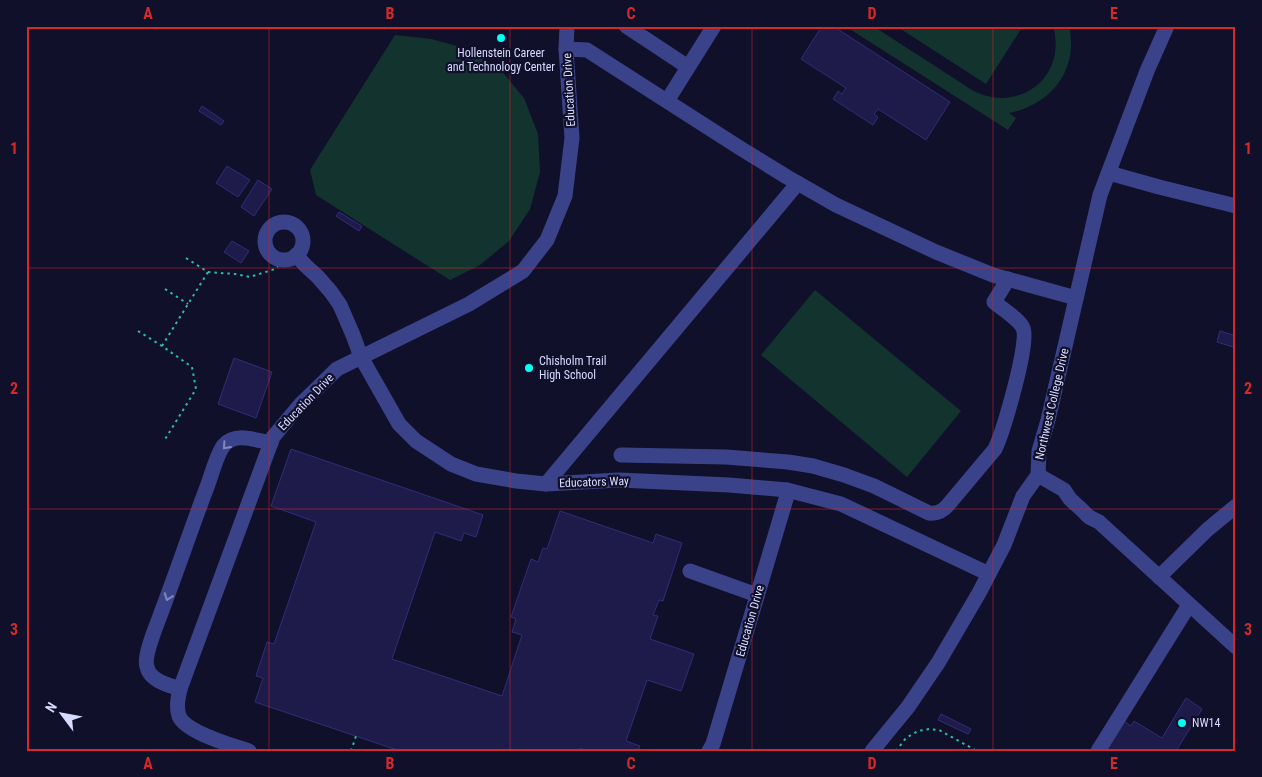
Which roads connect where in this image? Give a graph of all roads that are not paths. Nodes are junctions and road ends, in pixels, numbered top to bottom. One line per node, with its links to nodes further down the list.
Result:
1 (567, 26): 5 (street, Education Drive)
2 (626, 26): 6 (street)
3 (714, 26): 6 (street)
4 (1167, 26): 8 (street, Northwest College Drive)
5 (566, 49): 7 (street); 14 (street, Education Drive)
6 (688, 67): 7 (street)
7 (667, 101): 9 (street)
8 (1109, 172): 10 (street); 13 (street, Northwest College Drive)
9 (798, 183): 12 (street); 18 (street)
10 (1236, 206)
11 (291, 257): 14 (street, Educators Way)
12 (1008, 279): 13 (street); 16 (street)
13 (1076, 298): 17 (street, Northwest College Drive)
14 (361, 358): 15 (street, Education Drive); 18 (street, Educators Way)
15 (270, 443): 27 (street, Education Drive); 27 (street, one-way to 27)
16 (621, 455)
17 (1038, 474): 22 (street, Northwest College Drive); 23 (street)
18 (546, 484): 19 (street, Educators Way)
19 (786, 490): 22 (street, Educators Way); 24 (street, Education Drive)
20 (1236, 506): 23 (street)
21 (690, 571): 24 (street)
22 (989, 574): 30 (street, Northwest College Drive)
23 (1159, 577): 25 (street)
24 (757, 594): 29 (street, Education Drive)
25 (1189, 605): 26 (street); 31 (street)
26 (1236, 647)
27 (180, 690): 28 (street, Education Drive)
28 (249, 751)
29 (709, 751)
30 (872, 751)
31 (1098, 751)

